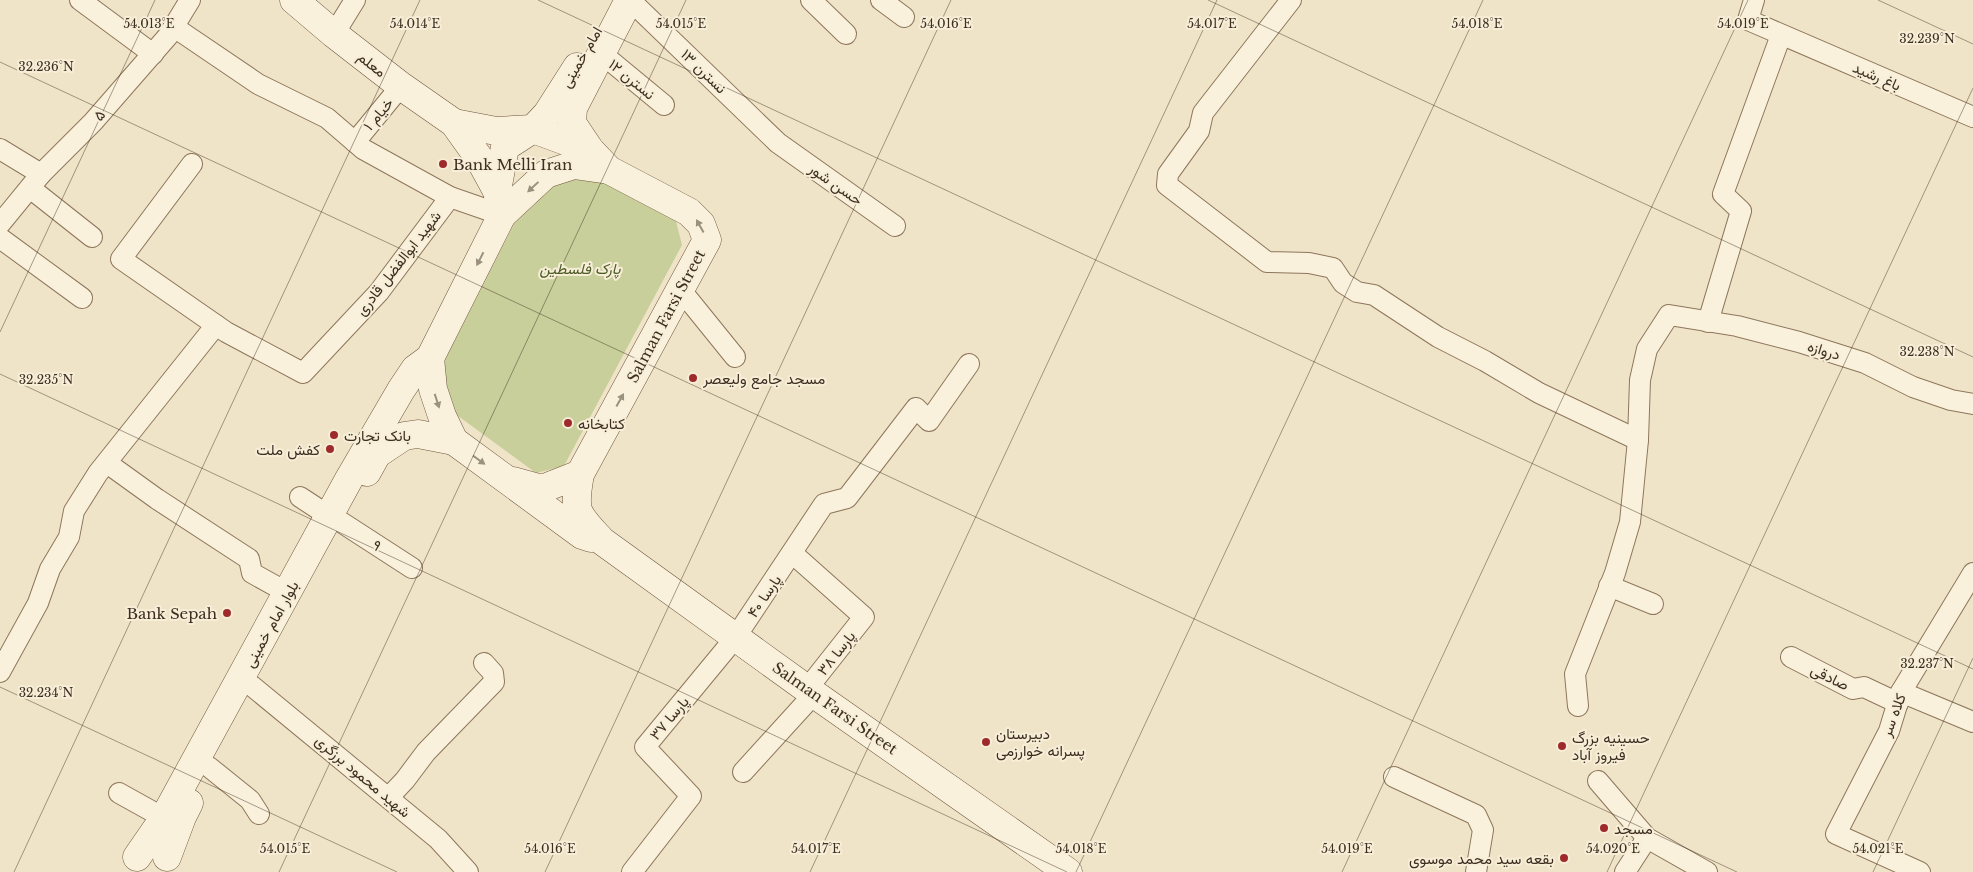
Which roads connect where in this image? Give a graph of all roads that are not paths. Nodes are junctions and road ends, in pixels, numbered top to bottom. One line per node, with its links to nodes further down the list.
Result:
1 (80, 0): 17 (street)
2 (190, 0): 12 (street, ۵)
3 (294, 0): 13 (main road, معلم)
4 (356, 0): 13 (street)
5 (614, 0): 21 (main road, امام خمینی)
6 (630, 0): 16 (main road, امام خمینی); 24 (street, نسترن ۱۳)
7 (811, 0): 14 (street)
8 (881, 0): 11 (street)
9 (1291, 0): 44 (street)
10 (1754, 0): 15 (street, باغ رشید)
11 (904, 17)
12 (174, 27): 17 (street, ۵); 23 (street)
13 (334, 34): 18 (main road, معلم)
14 (846, 34)
15 (1781, 35): 20 (street, باغ رشید); 38 (street)
16 (600, 53): 19 (street, نسترن ۱۲); 26 (main road, امام خمینی)
17 (152, 54): 29 (street, ۵)
18 (401, 86): 22 (main road, معلم); 23 (street, خیام ۱)
19 (664, 105)
20 (1973, 118)
21 (540, 121): 22 (main road); 26 (main road); 31 (main road)
22 (454, 124): 31 (main road)
23 (355, 142): 30 (street)
24 (778, 142): 33 (street, حسن شور)
25 (0, 149): 29 (street)
26 (590, 150): 28 (main road)
27 (192, 164): 39 (street)
28 (610, 170): 31 (main road, one-way to 31); 36 (main road, Salman Farsi Street, one-way to 28)
29 (36, 181): 32 (street, ۵); 34 (street)
30 (450, 196): 31 (street); 39 (street, شهید ابوالفضل قادری)
31 (500, 203): 41 (main road, one-way to 41)
32 (0, 224)
33 (895, 226)
34 (92, 237)
35 (0, 238): 37 (street)
36 (680, 289): 40 (street); 47 (main road, Salman Farsi Street, one-way to 36)
37 (82, 298)
38 (1708, 322): 43 (street, دروازه); 44 (street, دروازه)
39 (216, 325): 46 (street)
40 (735, 357)
41 (430, 358): 45 (main road, one-way to 45); 50 (main road, بلوار امام خمینی)
42 (969, 364): 52 (street, پارسا ۴۰)
43 (1973, 404)
44 (1638, 440): 55 (street)
45 (454, 441): 48 (main road, one-way to 48); 50 (main road, بلوار امام خمینی)
46 (107, 462): 56 (street); 61 (street)
47 (580, 474): 48 (main road); 51 (main road, Salman Farsi Street)
48 (505, 479): 51 (main road)
49 (300, 497): 50 (street, ۹)
50 (335, 519): 53 (street, ۹); 56 (main road, بلوار امام خمینی); 62 (main road, بلوار امام خمینی)
51 (602, 541): 58 (main road, Salman Farsi Street)
52 (792, 553): 58 (street, پارسا ۴۰); 63 (street, پارسا ۳۸)
53 (412, 568)
54 (1973, 573): 64 (street, کلاه سر)
55 (1609, 586): 57 (street); 65 (street)
56 (288, 594): 74 (main road, بلوار امام خمینی)
57 (1653, 604)
58 (736, 638): 63 (main road, Salman Farsi Street); 80 (street, پارسا ۳۷)
59 (1791, 657): 64 (street, صادقی)
60 (484, 663): 72 (street)
61 (0, 672)
62 (252, 686): 67 (main road, بلوار امام خمینی); 72 (street, شهید محمود برزگری)
63 (811, 691): 68 (street, پارسا ۳۸); 78 (main road, Salman Farsi Street)
64 (1900, 697): 66 (street, صادقی); 84 (street, کلاه سر)
65 (1578, 706)
66 (1973, 722)
67 (209, 767): 73 (street); 77 (main road, بلوار امام خمینی)
68 (743, 772)
69 (1394, 777): 81 (street)
70 (1598, 780): 75 (street)
71 (119, 793): 74 (street)
72 (388, 797): 79 (street, شهید محمود برزگری)
73 (259, 814)
74 (164, 818): 76 (main road, بلوار امام خمینی)
75 (1647, 838): 82 (street); 83 (street)
76 (132, 865): 77 (main road)
77 (171, 865)
78 (1066, 871)
79 (468, 872)
80 (632, 872)
81 (1476, 872)
82 (1625, 872)
83 (1707, 872)
84 (1920, 872)

